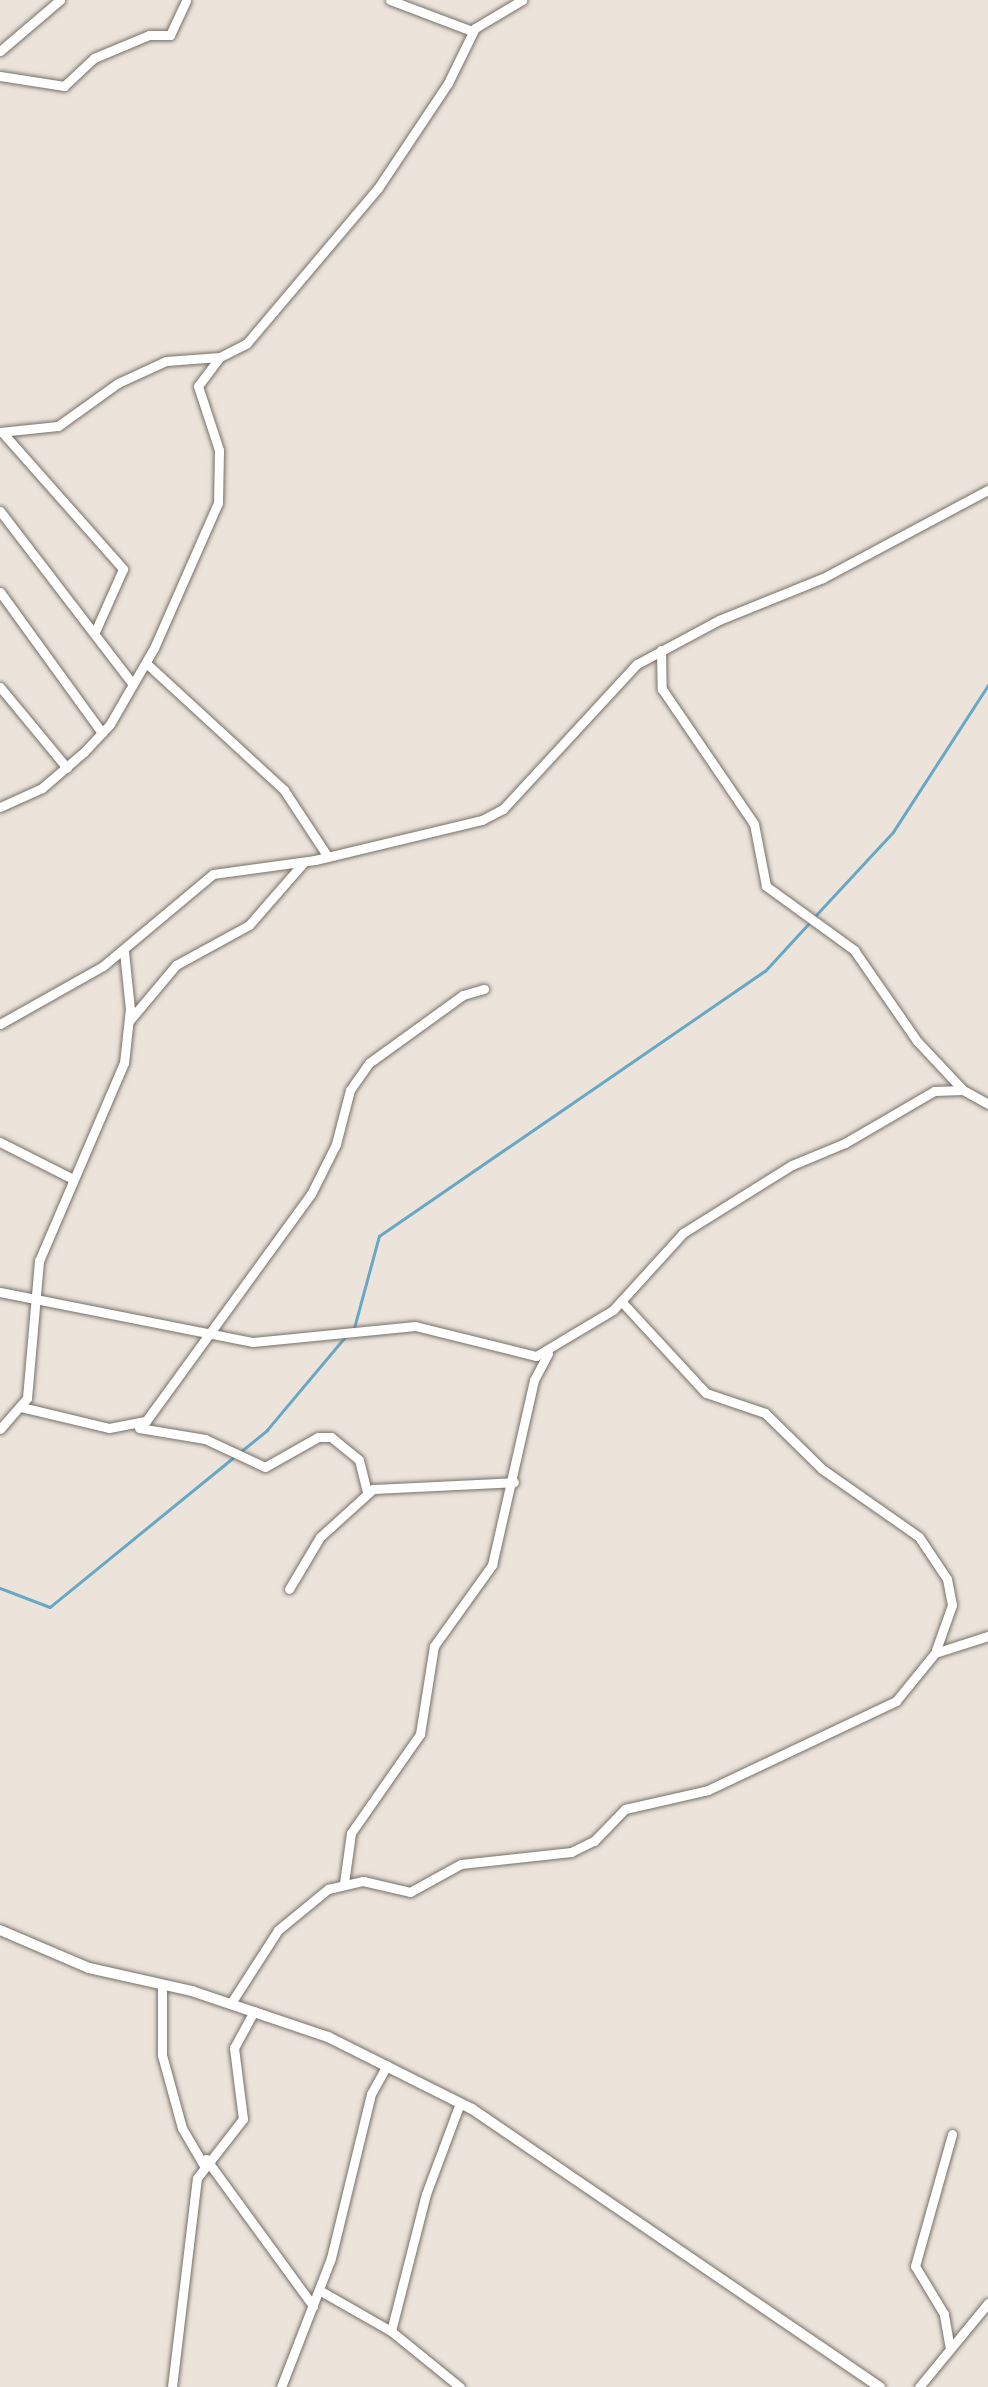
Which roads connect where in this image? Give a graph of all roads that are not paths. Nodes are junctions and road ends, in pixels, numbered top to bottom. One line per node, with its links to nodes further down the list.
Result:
1 (60, 0): 6 (street)
2 (186, 0): 7 (street)
3 (390, 0): 5 (street)
4 (522, 0): 5 (street)
5 (472, 32): 8 (street)
6 (0, 50)
7 (0, 76)
8 (220, 357): 9 (street); 15 (street)
9 (1, 432): 13 (street)
10 (988, 490): 14 (street)
11 (0, 511): 13 (street)
12 (0, 592): 18 (street)
13 (95, 632): 16 (street)
14 (662, 650): 21 (street); 27 (street)
15 (146, 664): 16 (street); 21 (street)
16 (132, 683): 18 (street)
17 (0, 687): 19 (street)
18 (102, 734): 19 (street)
19 (67, 768): 20 (street)
20 (0, 808)
21 (328, 856): 22 (street)
22 (303, 863): 23 (street); 25 (street)
23 (124, 952): 25 (street); 26 (street)
24 (484, 989): 34 (street)
25 (129, 1021): 30 (street)
26 (0, 1024)
27 (963, 1090): 28 (street); 32 (street)
28 (988, 1104)
29 (0, 1142): 30 (street)
30 (73, 1179): 33 (street)
31 (0, 1292): 33 (street)
32 (621, 1301): 35 (street); 43 (street)
33 (33, 1303): 34 (street); 36 (street)
34 (206, 1336): 35 (street); 37 (street)
35 (548, 1354): 39 (street)
36 (21, 1407): 37 (street); 38 (street)
37 (139, 1428): 40 (street)
38 (0, 1429)
39 (514, 1482): 40 (street); 44 (street)
40 (367, 1492): 41 (street)
41 (289, 1589)
42 (988, 1636): 43 (street)
43 (935, 1653): 44 (street)
44 (344, 1882): 47 (street)
45 (0, 1930): 46 (street)
46 (162, 1984): 47 (street); 52 (street)
47 (232, 2003): 48 (street)
48 (254, 2011): 49 (street); 52 (street)
49 (388, 2066): 50 (street); 53 (street)
50 (460, 2103): 56 (street); 61 (street)
51 (952, 2134): 57 (street)
52 (205, 2161): 55 (street); 58 (street)
53 (320, 2290): 55 (street); 56 (street)
54 (988, 2303): 57 (street)
55 (313, 2306): 59 (street)
56 (391, 2331): 60 (street)
57 (950, 2350): 62 (street)
58 (172, 2387)
59 (282, 2387)
60 (460, 2387)
61 (880, 2387)
62 (920, 2387)

